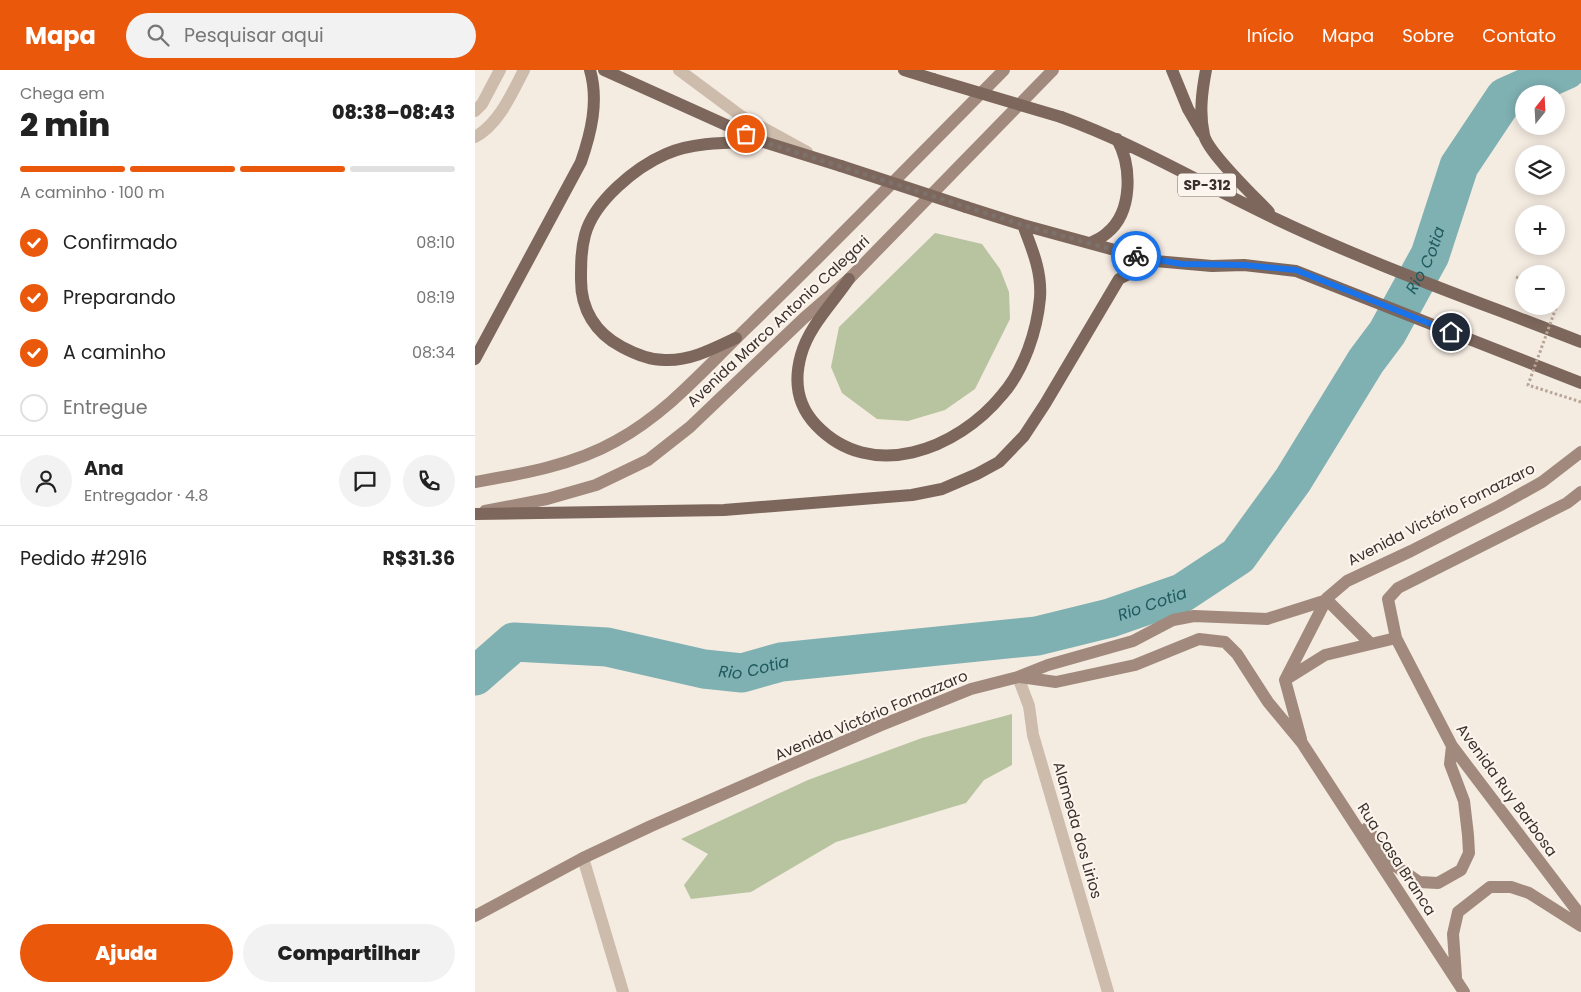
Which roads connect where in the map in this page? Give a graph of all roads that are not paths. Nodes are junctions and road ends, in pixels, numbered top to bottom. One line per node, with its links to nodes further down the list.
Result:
1 (500, 70): 11 (street)
2 (524, 70): 12 (street)
3 (591, 70): 24 (main road)
4 (604, 70): 15 (main road)
5 (679, 70): 16 (street)
6 (904, 70): 14 (main road, SP-312, bridge)
7 (1004, 70): 22 (main road, Avenida Marco Antonio Calegari)
8 (1053, 70): 21 (main road, Avenida Marco Antonio Calegari)
9 (1172, 70): 13 (main road)
10 (1207, 70): 13 (main road)
11 (475, 111)
12 (475, 137)
13 (1204, 137): 17 (main road)
14 (1117, 139): 17 (main road, SP-312); 19 (main road)
15 (764, 142): 16 (main road); 22 (main road)
16 (823, 161): 18 (main road, bridge)
17 (1276, 219): 23 (main road, SP-312)
18 (1023, 225): 19 (main road); 21 (main road)
19 (1091, 244): 20 (main road)
20 (1155, 261): 25 (main road); 29 (main road)
21 (849, 279): 29 (main road, Avenida Marco Antonio Calegari)
22 (736, 338): 27 (main road, Avenida Marco Antonio Calegari)
23 (1581, 342)
24 (475, 359)
25 (1581, 383)
26 (1581, 452): 30 (main road, Avenida Victório Fornazzaro)
27 (475, 482)
28 (1581, 492): 31 (main road, Avenida Ruy Barbosa)
29 (475, 513)
30 (1327, 599): 32 (main road); 33 (main road, Avenida Victório Fornazzaro); 34 (main road)
31 (1396, 638): 32 (main road); 36 (main road, Avenida Ruy Barbosa)
32 (1371, 643): 34 (main road)
33 (1018, 677): 35 (main road); 38 (main road, Avenida Victório Fornazzaro); 44 (street, Alameda dos Lirios)
34 (1285, 680): 35 (main road)
35 (1302, 743): 37 (main road, Rua Casa Branca)
36 (1452, 746): 37 (main road); 40 (main road, Avenida Ruy Barbosa)
37 (1347, 811): 42 (main road, Rua Casa Branca)
38 (583, 858): 39 (main road, Avenida Victório Fornazzaro); 43 (street)
39 (475, 916)
40 (1581, 916)
41 (1581, 926): 42 (main road)
42 (1457, 980): 45 (main road, Rua Casa Branca)
43 (623, 992)
44 (1108, 992)
45 (1464, 992)

